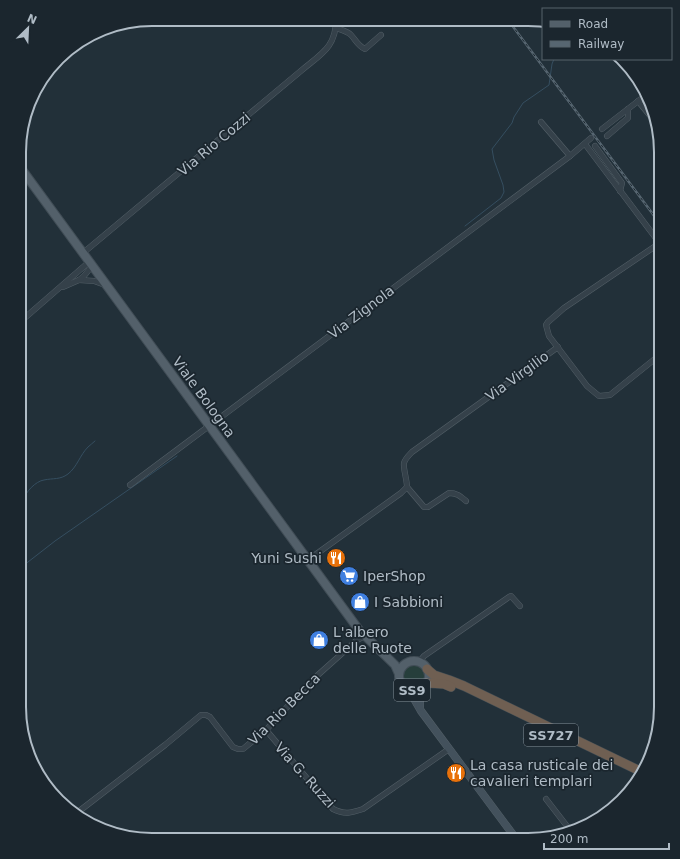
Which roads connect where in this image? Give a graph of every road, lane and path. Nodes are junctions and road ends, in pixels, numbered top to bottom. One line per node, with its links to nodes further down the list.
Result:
1 (336, 28): 2 (street); 18 (street, Via Rio Cozzi)
2 (381, 35)
3 (641, 98): 4 (street)
4 (638, 101): 5 (street); 6 (street)
5 (628, 109): 8 (street); 9 (street)
6 (647, 112)
7 (540, 122): 13 (street)
8 (602, 129)
9 (606, 136)
10 (592, 138): 11 (street, Via Zignola)
11 (585, 144): 13 (street, Via Zignola); 15 (street)
12 (595, 146): 15 (street)
13 (570, 156): 26 (street, Via Zignola)
14 (26, 175): 18 (main road, Viale Bologna)
15 (620, 191): 16 (street)
16 (654, 236)
17 (654, 248): 24 (street, Via Virgilio)
18 (83, 253): 19 (main road, Viale Bologna)
19 (90, 264): 20 (street); 21 (main road, Viale Bologna); 22 (street)
20 (79, 280): 21 (street); 22 (street)
21 (107, 286): 26 (main road, Viale Bologna)
22 (50, 295): 23 (street)
23 (26, 317)
24 (558, 347): 25 (street); 28 (street, Via Virgilio)
25 (654, 360)
26 (209, 426): 27 (street, Via Zignola); 30 (main road, Viale Bologna)
27 (130, 485)
28 (407, 487): 29 (street); 30 (street)
29 (466, 501)
30 (308, 560): 32 (main road, Viale Bologna)
31 (520, 606): 34 (street)
32 (367, 638): 33 (main road); 36 (main road); 40 (street, Via Rio Becca)
33 (410, 662): 34 (main road, SS9); 36 (main road, SS9)
34 (419, 662): 35 (main road, SS9)
35 (427, 669): 37 (main road, SS9); 42 (highway, SS727)
36 (399, 674): 38 (main road, SS9)
37 (425, 686): 38 (main road, SS9); 39 (main road); 43 (highway, SS727)
38 (409, 690): 39 (main road)
39 (421, 711): 41 (main road)
40 (266, 730): 41 (street, Via G. Ruzzi); 45 (street, Via Rio Becca)
41 (448, 749): 47 (main road)
42 (637, 770)
43 (634, 775)
44 (546, 799): 46 (street)
45 (80, 810)
46 (567, 826)
47 (512, 833)

